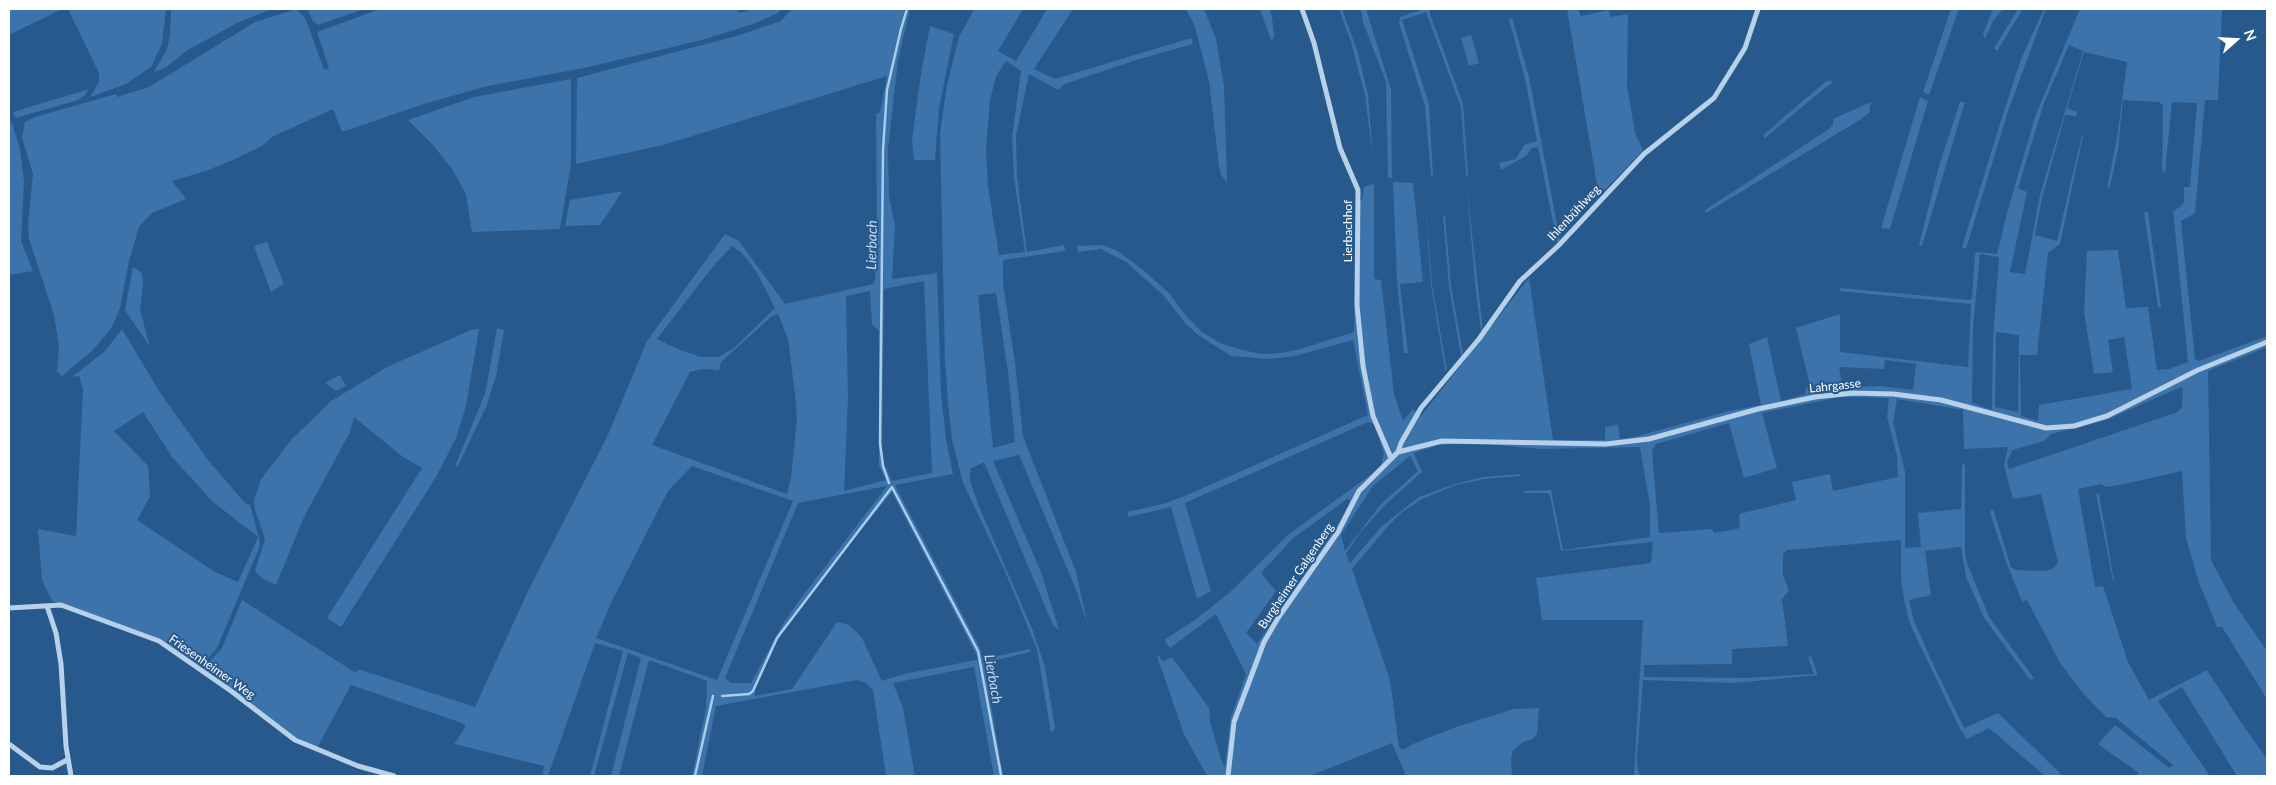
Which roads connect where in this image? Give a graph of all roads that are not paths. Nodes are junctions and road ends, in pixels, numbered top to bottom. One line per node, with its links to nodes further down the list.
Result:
1 (1302, 9): 7 (street, Lierbachhof)
2 (1758, 9): 4 (street, Ihlenbühlweg)
3 (2267, 342): 5 (street, Lahrgasse)
4 (1405, 437): 5 (street); 6 (street, Ihlenbühlweg)
5 (1412, 448): 6 (street, Lahrgasse)
6 (1398, 452): 7 (street, Lahrgasse)
7 (1392, 458): 14 (street, Burgheimer Galgenberg)
8 (47, 606): 9 (street, Friesenheimer Weg); 11 (street); 13 (street, Friesenheimer Weg)
9 (9, 608)
10 (9, 744): 11 (street)
11 (67, 760): 12 (street)
12 (71, 776)
13 (394, 776)
14 (1228, 776)

